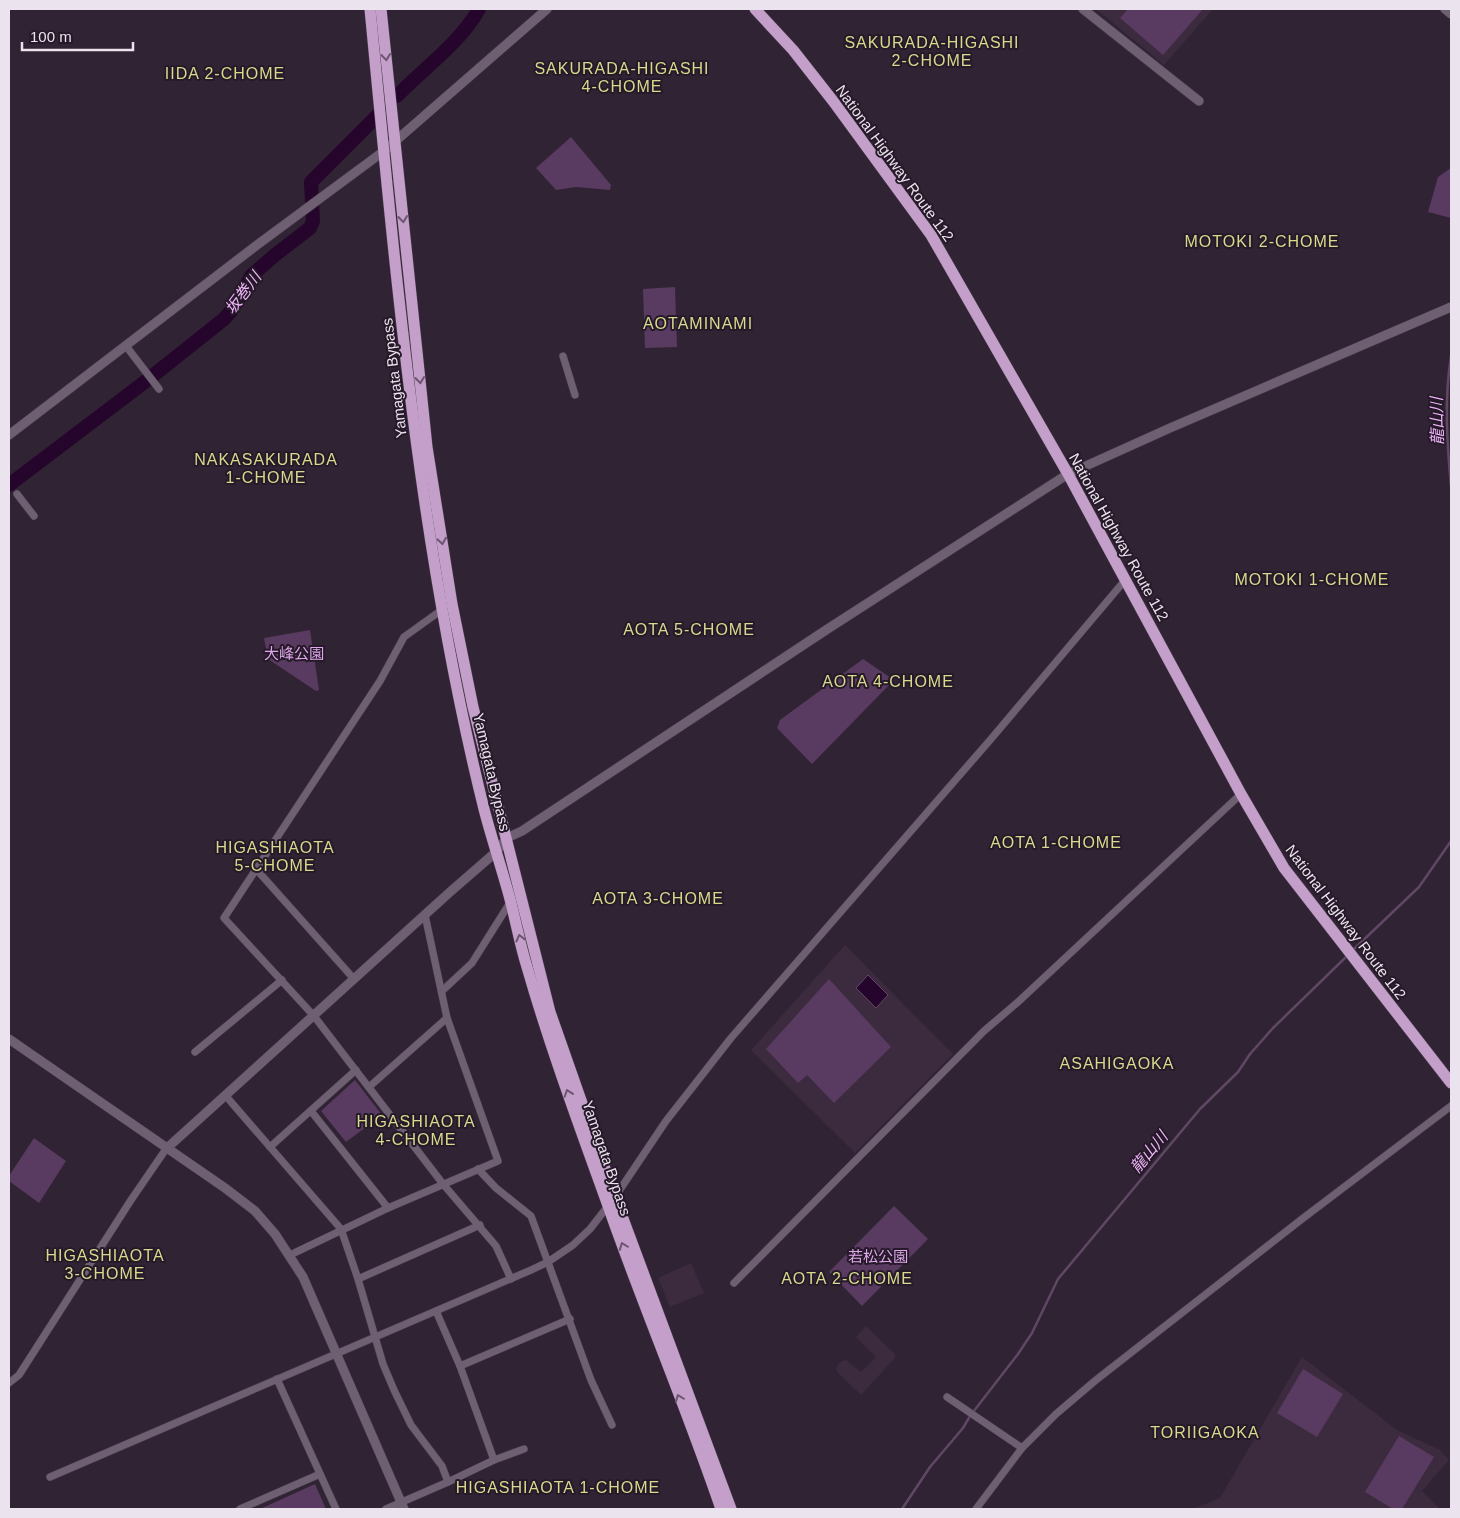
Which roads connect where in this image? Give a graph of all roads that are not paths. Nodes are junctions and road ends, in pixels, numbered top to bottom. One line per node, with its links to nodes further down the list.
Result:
1 (370, 9): 10 (highway, Yamagata Bypass)
2 (381, 9): 9 (highway, Yamagata Bypass, one-way to 9)
3 (547, 9): 9 (street)
4 (755, 9): 17 (highway, National Highway Route 112)
5 (1083, 9): 8 (street)
6 (1445, 9): 7 (street)
7 (1451, 14)
8 (1199, 101)
9 (396, 141): 10 (street); 23 (highway, Yamagata Bypass, one-way to 23)
10 (384, 151): 12 (street); 21 (highway, Yamagata Bypass)
11 (1451, 307): 17 (street)
12 (126, 346): 14 (street); 16 (street)
13 (563, 356): 15 (street)
14 (159, 389)
15 (575, 395)
16 (9, 435)
17 (1068, 474): 20 (highway, National Highway Route 112); 23 (street)
18 (17, 494): 19 (street)
19 (34, 516)
20 (1126, 578): 22 (highway, National Highway Route 112); 45 (street)
21 (443, 609): 24 (highway, Yamagata Bypass); 25 (street)
22 (1241, 794): 36 (highway, National Highway Route 112); 53 (street)
23 (507, 838): 24 (street); 45 (highway, Yamagata Bypass)
24 (496, 852): 26 (highway, Yamagata Bypass); 27 (street)
25 (256, 869): 28 (street); 29 (street)
26 (511, 901): 30 (street); 45 (highway, Yamagata Bypass, one-way to 26)
27 (425, 915): 28 (street); 30 (street)
28 (354, 979): 31 (street)
29 (282, 980): 31 (street); 34 (street)
30 (442, 991): 32 (street)
31 (314, 1016): 35 (street); 38 (street)
32 (447, 1018): 37 (street); 43 (street)
33 (9, 1039): 42 (street)
34 (196, 1052)
35 (356, 1070): 37 (street); 40 (street)
36 (1451, 1083)
37 (369, 1087): 44 (street)
38 (225, 1095): 41 (street); 42 (street)
39 (1451, 1106): 63 (street)
40 (311, 1111): 41 (street); 46 (street)
41 (270, 1147): 48 (street)
42 (166, 1149): 49 (street); 60 (street)
43 (478, 1169): 44 (street); 50 (street)
44 (443, 1184): 46 (street); 47 (street)
45 (611, 1201): 50 (street); 73 (highway, Yamagata Bypass)
46 (388, 1208): 48 (street)
47 (480, 1225): 51 (street); 52 (street)
48 (341, 1230): 49 (street); 51 (street)
49 (290, 1255): 57 (street)
50 (548, 1262): 52 (street); 55 (street)
51 (358, 1279): 56 (street)
52 (511, 1279): 54 (street)
53 (734, 1283)
54 (436, 1311): 56 (street); 58 (street)
55 (570, 1319): 58 (street); 62 (street)
56 (376, 1337): 57 (street); 68 (street)
57 (336, 1353): 59 (street); 69 (street)
58 (460, 1366): 65 (street)
59 (278, 1379): 66 (street); 67 (street)
60 (9, 1383)
61 (947, 1397): 63 (street)
62 (612, 1425)
63 (1022, 1448): 74 (street)
64 (524, 1449): 65 (street)
65 (494, 1460): 68 (street)
66 (320, 1474): 70 (street); 71 (street)
67 (50, 1477)
68 (448, 1482): 69 (street)
69 (403, 1506): 72 (street)
70 (240, 1509)
71 (336, 1509)
72 (386, 1509)
73 (723, 1509)
74 (976, 1509)

